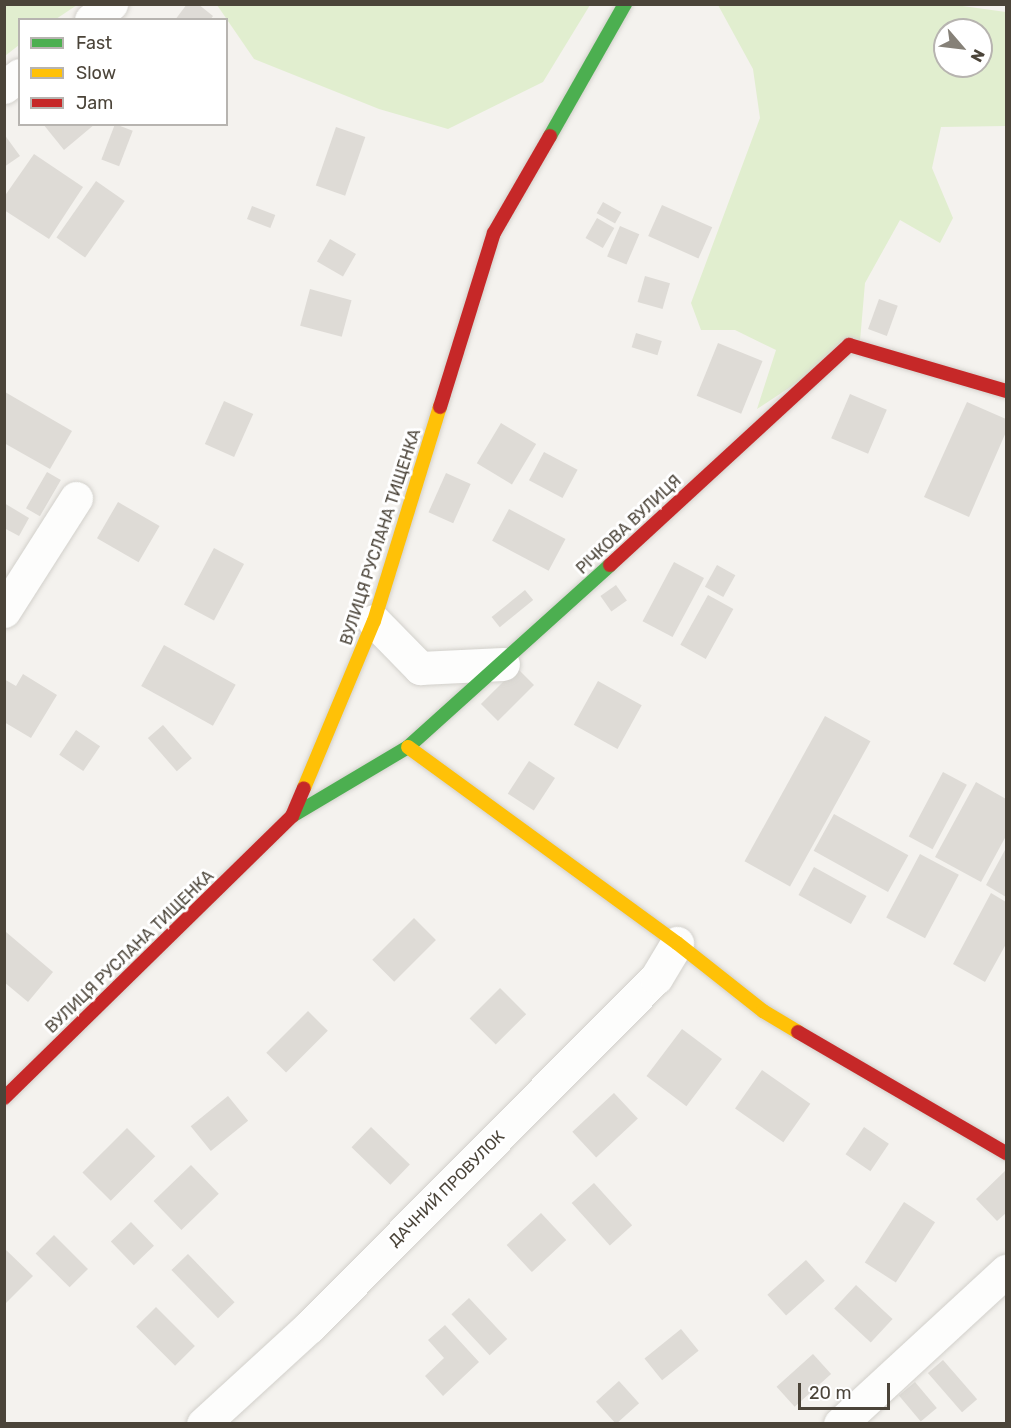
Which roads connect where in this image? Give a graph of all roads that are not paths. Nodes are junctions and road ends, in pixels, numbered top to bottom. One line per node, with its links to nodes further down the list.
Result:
1 (111, 4): 3 (street)
2 (625, 4): 9 (street, ВУЛИЦЯ РУСЛАНА ТИЩЕНКА)
3 (94, 18)
4 (18, 76): 5 (street)
5 (4, 87)
6 (1006, 391): 10 (street, РІЧКОВА ВУЛИЦЯ)
7 (76, 498): 8 (street)
8 (4, 611)
9 (374, 621): 10 (street); 12 (street, ВУЛИЦЯ РУСЛАНА ТИЩЕНКА)
10 (503, 664): 11 (street, РІЧКОВА ВУЛИЦЯ)
11 (408, 747): 12 (street, РІЧКОВА ВУЛИЦЯ); 13 (street)
12 (292, 816): 14 (street, ВУЛИЦЯ РУСЛАНА ТИЩЕНКА)
13 (677, 943): 15 (street); 17 (street, ДАЧНИЙ ПРОВУЛОК)
14 (6, 1092)
15 (1006, 1153)
16 (1006, 1270): 18 (street)
17 (203, 1424)
18 (840, 1424)

